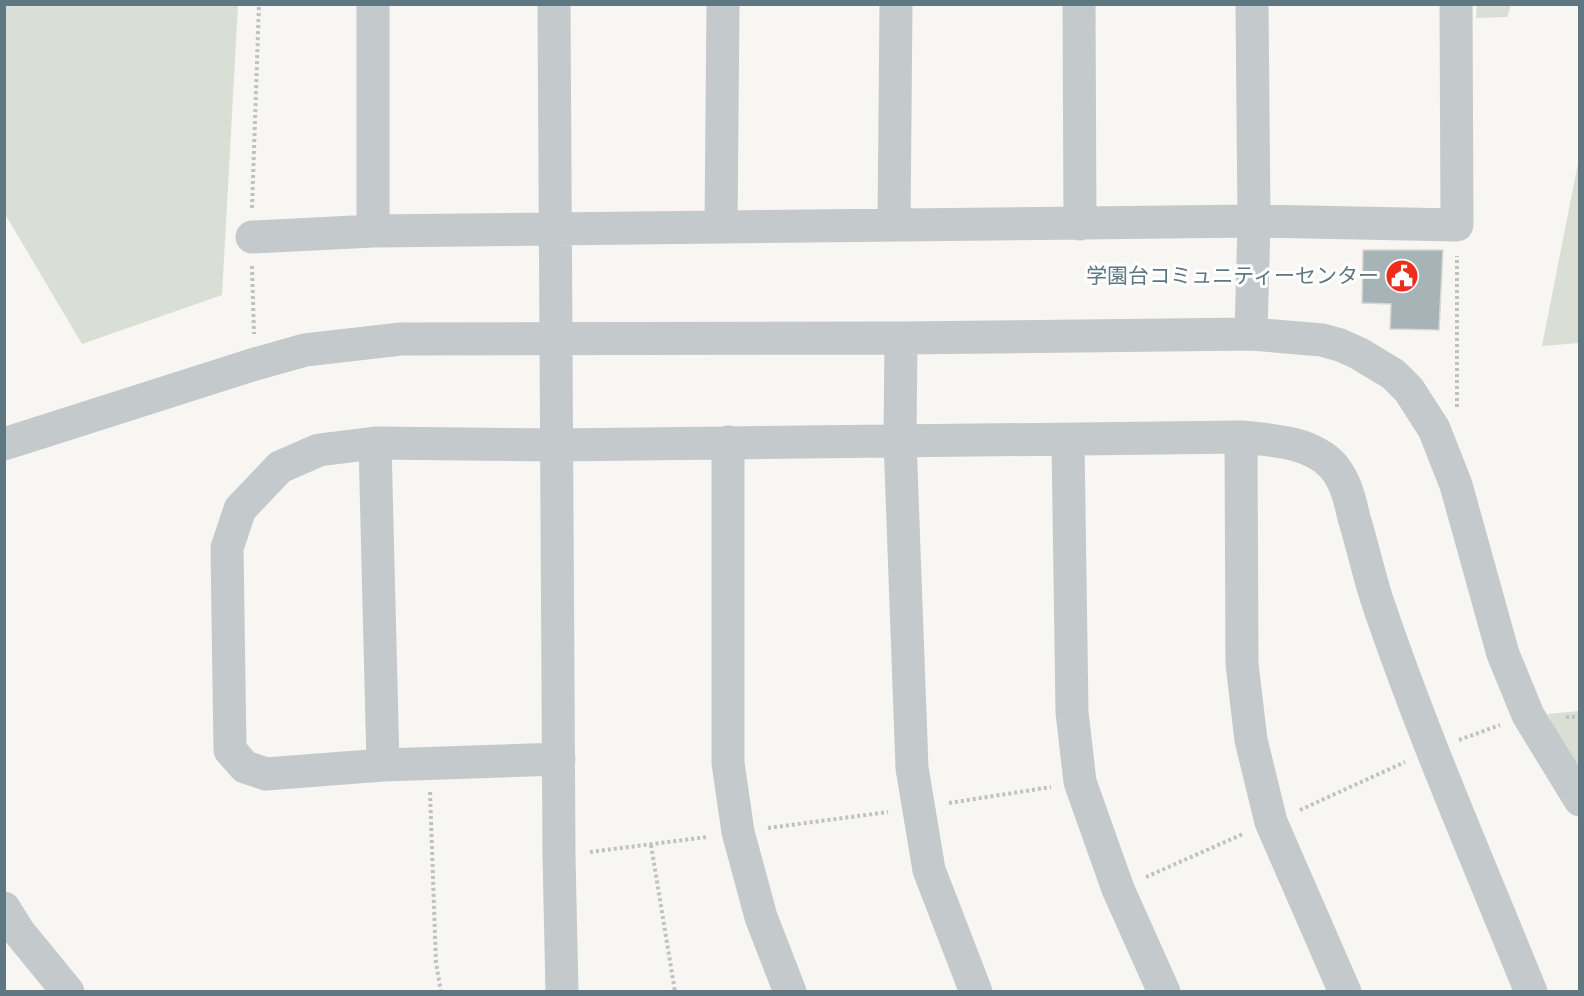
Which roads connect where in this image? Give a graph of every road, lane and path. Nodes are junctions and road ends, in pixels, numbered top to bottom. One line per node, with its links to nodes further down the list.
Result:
1 (259, 4): 16 (path)
2 (373, 4): 15 (street)
3 (554, 4): 14 (street)
4 (723, 4): 13 (street)
5 (896, 4): 11 (street)
6 (1079, 4): 10 (street)
7 (1252, 4): 9 (street)
8 (1456, 4): 12 (street)
9 (1254, 221): 10 (street); 12 (street); 17 (street)
10 (1080, 224): 11 (street)
11 (894, 225): 13 (street)
12 (1457, 225): 21 (path)
13 (721, 227): 14 (street)
14 (556, 228): 15 (street); 19 (street)
15 (373, 231): 16 (street)
16 (252, 237): 20 (path)
17 (1251, 334): 18 (street); 29 (street)
18 (901, 338): 19 (street); 23 (street)
19 (556, 340): 20 (street); 28 (street)
20 (255, 364): 27 (street)
21 (1456, 414)
22 (1241, 437): 24 (street); 31 (street); 38 (street)
23 (900, 440): 24 (street); 25 (street); 37 (street)
24 (1068, 441): 35 (street)
25 (728, 442): 28 (street); 39 (street)
26 (375, 443): 28 (street); 33 (street); 33 (street)
27 (4, 444)
28 (557, 445): 32 (street)
29 (1528, 715): 30 (path); 31 (path); 36 (street)
30 (1580, 717)
31 (1433, 749): 38 (path); 52 (street)
32 (560, 759): 34 (street); 41 (street)
33 (383, 765): 34 (street)
34 (429, 765): 45 (path)
35 (1080, 782): 37 (path); 42 (street)
36 (1580, 800)
37 (917, 808): 39 (path); 49 (street)
38 (1271, 822): 42 (path); 51 (street)
39 (738, 832): 40 (path); 48 (street)
40 (651, 845): 41 (path); 47 (path)
41 (559, 856): 46 (street)
42 (1118, 889): 50 (street)
43 (4, 908): 44 (street)
44 (68, 992)
45 (441, 992)
46 (562, 992)
47 (675, 992)
48 (790, 992)
49 (976, 992)
50 (1164, 992)
51 (1345, 992)
52 (1531, 992)

